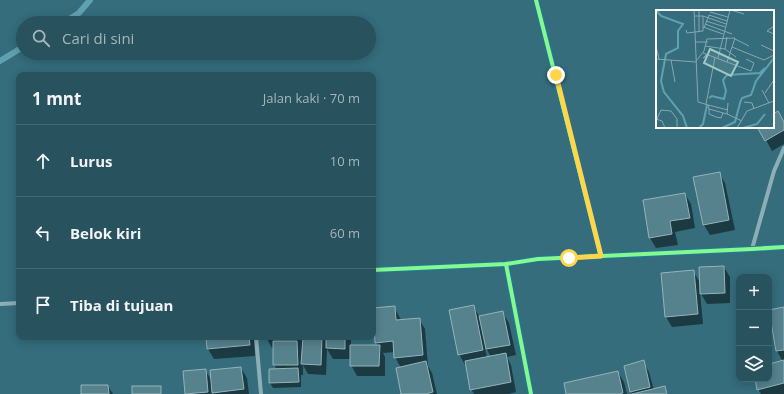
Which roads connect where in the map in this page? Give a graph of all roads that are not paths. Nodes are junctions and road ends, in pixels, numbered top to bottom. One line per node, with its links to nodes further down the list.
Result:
1 (536, 0): 5 (street)
2 (784, 148): 4 (street)
3 (784, 247): 4 (street)
4 (752, 249): 5 (street)
5 (601, 256): 6 (street)
6 (506, 264): 7 (street); 12 (street)
7 (376, 270)
8 (16, 302): 9 (street)
9 (0, 304)
10 (256, 340): 11 (street)
11 (261, 394)
12 (531, 394)

